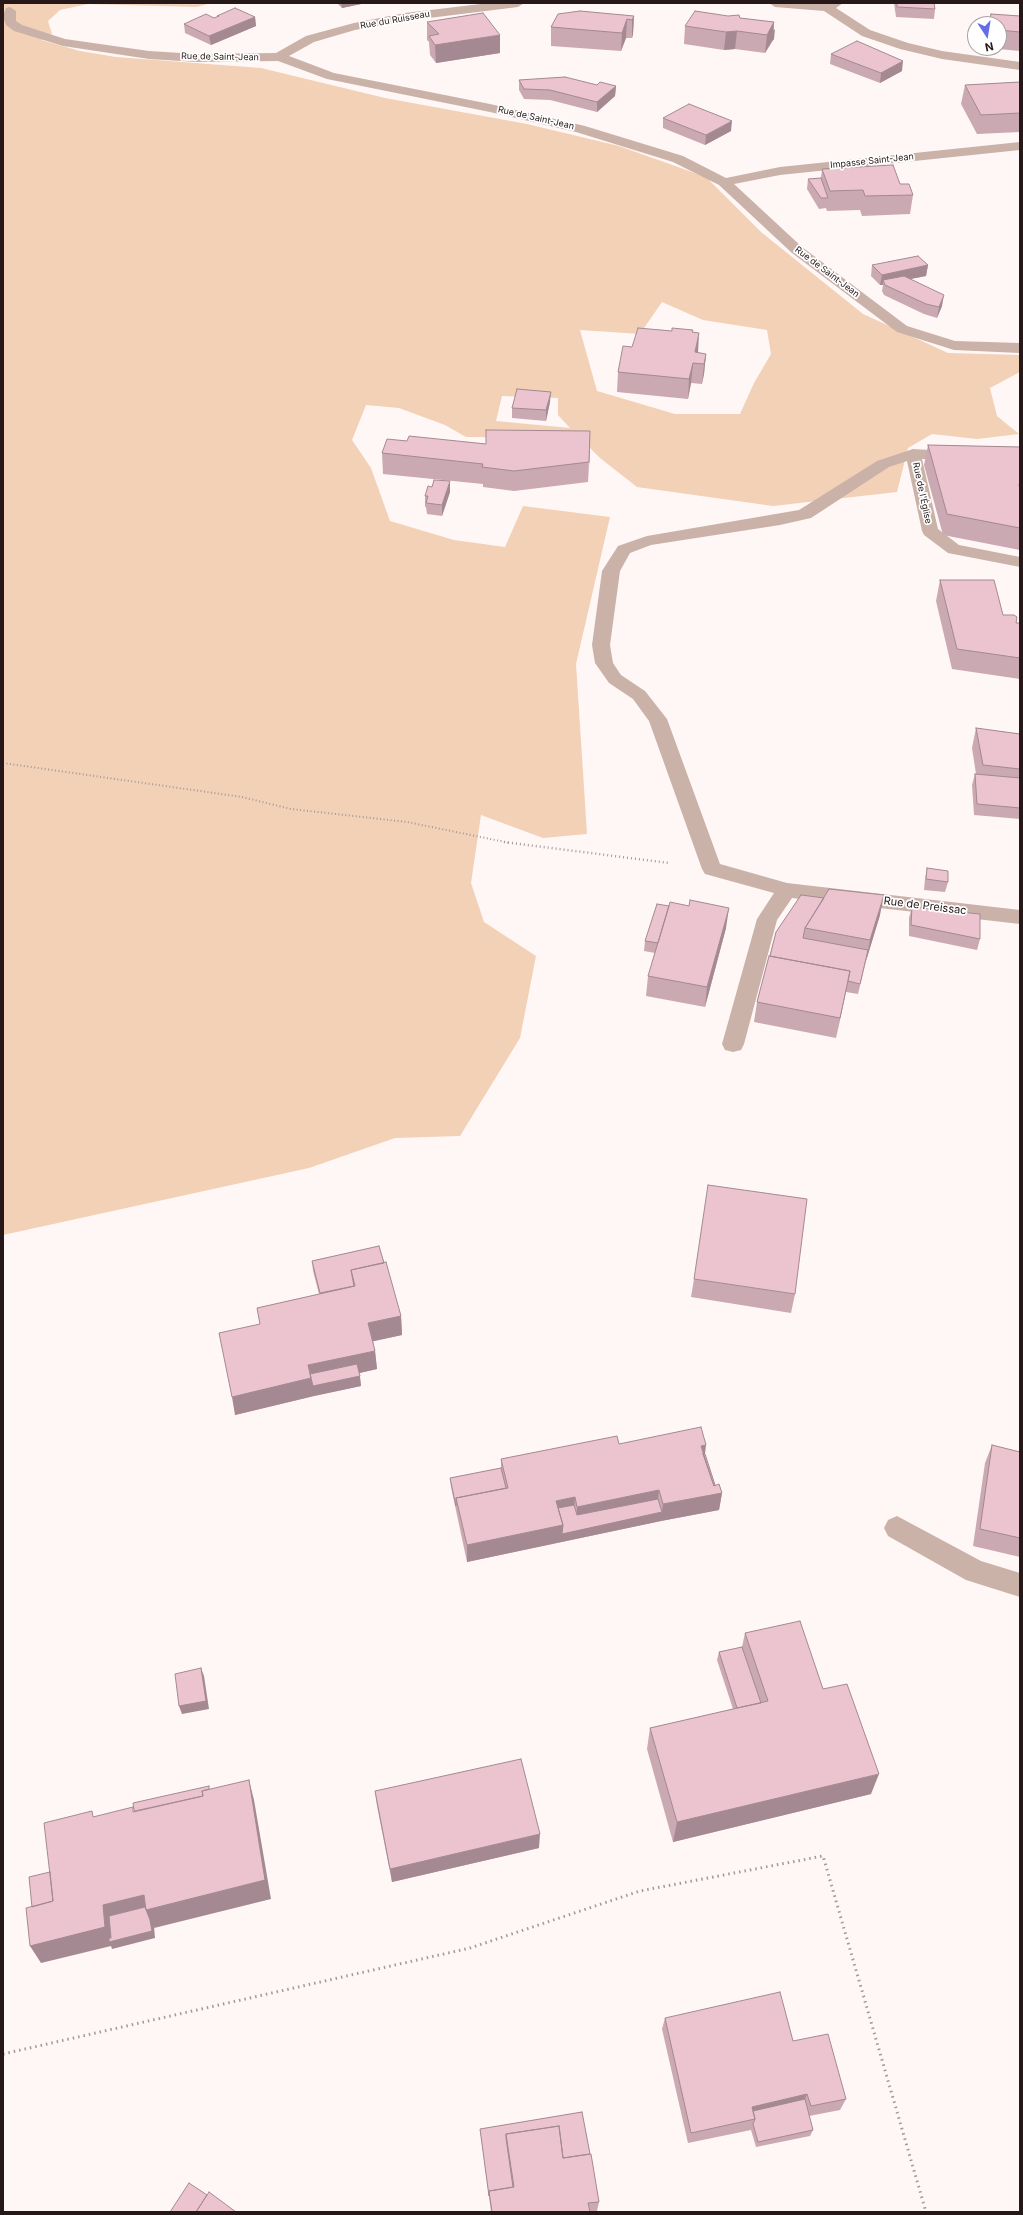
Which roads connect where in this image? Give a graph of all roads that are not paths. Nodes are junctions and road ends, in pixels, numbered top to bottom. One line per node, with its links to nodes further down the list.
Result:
1 (518, 3): 5 (street, Rue du Ruisseau)
2 (775, 3): 3 (street)
3 (832, 5): 6 (street)
4 (10, 11): 5 (street, Rue de Saint-Jean)
5 (279, 57): 8 (street, Rue de Saint-Jean)
6 (1020, 66)
7 (1020, 146): 8 (street, Impasse Saint-Jean)
8 (724, 182): 9 (street, Rue de Saint-Jean)
9 (1020, 348)
10 (913, 454): 11 (street); 12 (street, Rue de l'Église); 13 (street, Rue de Preissac)
11 (974, 455)
12 (1020, 562)
13 (787, 890): 14 (street, Rue de Preissac); 15 (street)
14 (1020, 917)
15 (733, 1044)
16 (897, 1528): 17 (street)
17 (1020, 1586)

